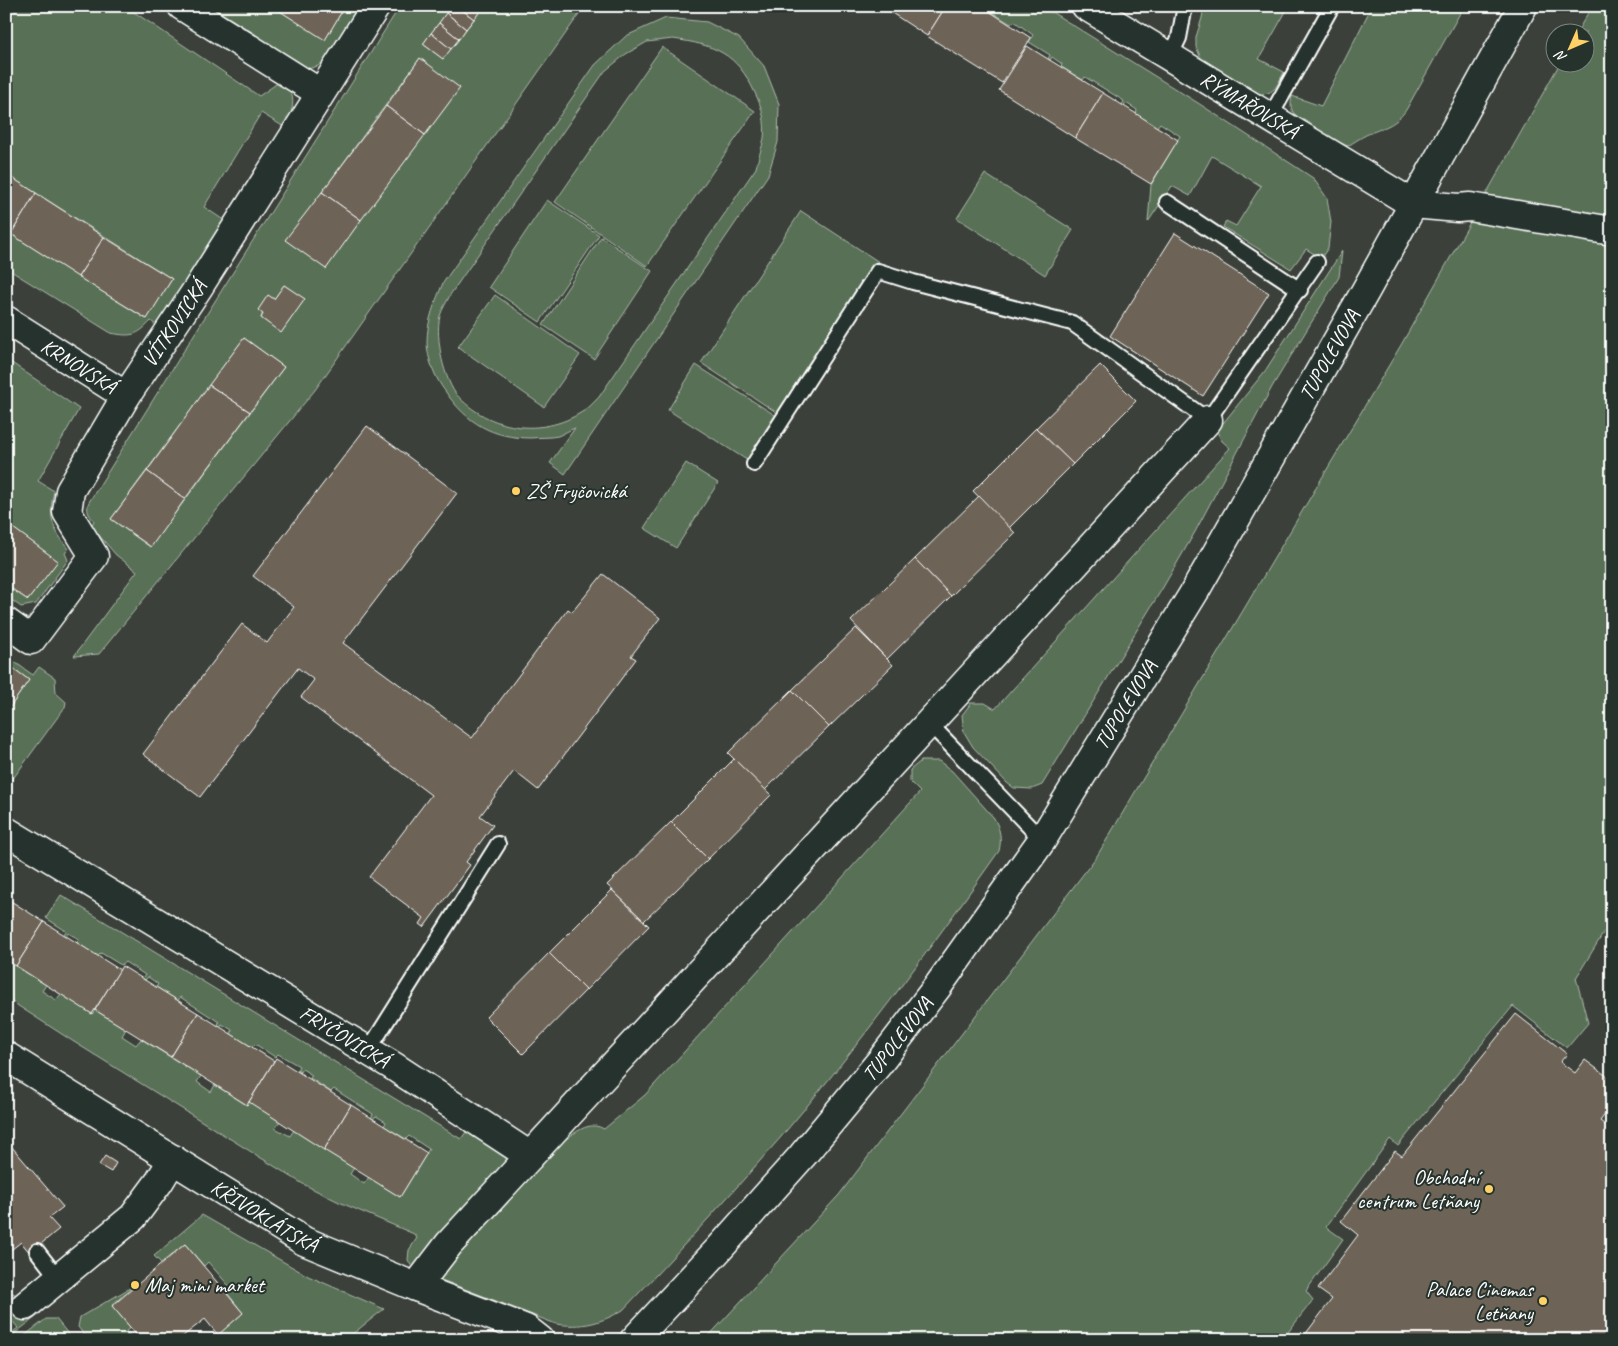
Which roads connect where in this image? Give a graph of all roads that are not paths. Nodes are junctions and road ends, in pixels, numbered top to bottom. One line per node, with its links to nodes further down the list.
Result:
1 (182, 6): 8 (street)
2 (376, 6): 8 (street, VÍTKOVICKÁ)
3 (1086, 6): 7 (street, RÝMAŘOVSKÁ)
4 (1185, 6): 7 (lane)
5 (1332, 6): 9 (lane)
6 (1522, 6): 11 (street, TUPOLEVOVA)
7 (1170, 57): 9 (street, RÝMAŘOVSKÁ)
8 (320, 93): 16 (street, VÍTKOVICKÁ)
9 (1270, 117): 11 (street, RÝMAŘOVSKÁ)
10 (1167, 202): 14 (lane)
11 (1413, 204): 12 (street); 22 (street, TUPOLEVOVA)
12 (1612, 232)
13 (1318, 262): 14 (lane)
14 (1300, 290): 17 (lane)
15 (6, 320): 16 (street, KRNOVSKÁ)
16 (126, 396): 19 (street, VÍTKOVICKÁ)
17 (1208, 420): 18 (lane); 20 (street)
18 (754, 464)
19 (6, 622)
20 (929, 723): 22 (lane); 26 (street)
21 (6, 831): 24 (street, FRYČOVICKÁ)
22 (1042, 840): 33 (street, TUPOLEVOVA)
23 (498, 844): 24 (lane)
24 (368, 1051): 26 (street, FRYČOVICKÁ)
25 (6, 1056): 27 (street, KŘIVOKLÁTSKÁ)
26 (530, 1156): 30 (street)
27 (173, 1159): 29 (street); 30 (street, KŘIVOKLÁTSKÁ)
28 (37, 1251): 29 (lane)
29 (58, 1278): 31 (street)
30 (416, 1288): 32 (street, KŘIVOKLÁTSKÁ)
31 (25, 1306)
32 (540, 1340)
33 (634, 1340)

